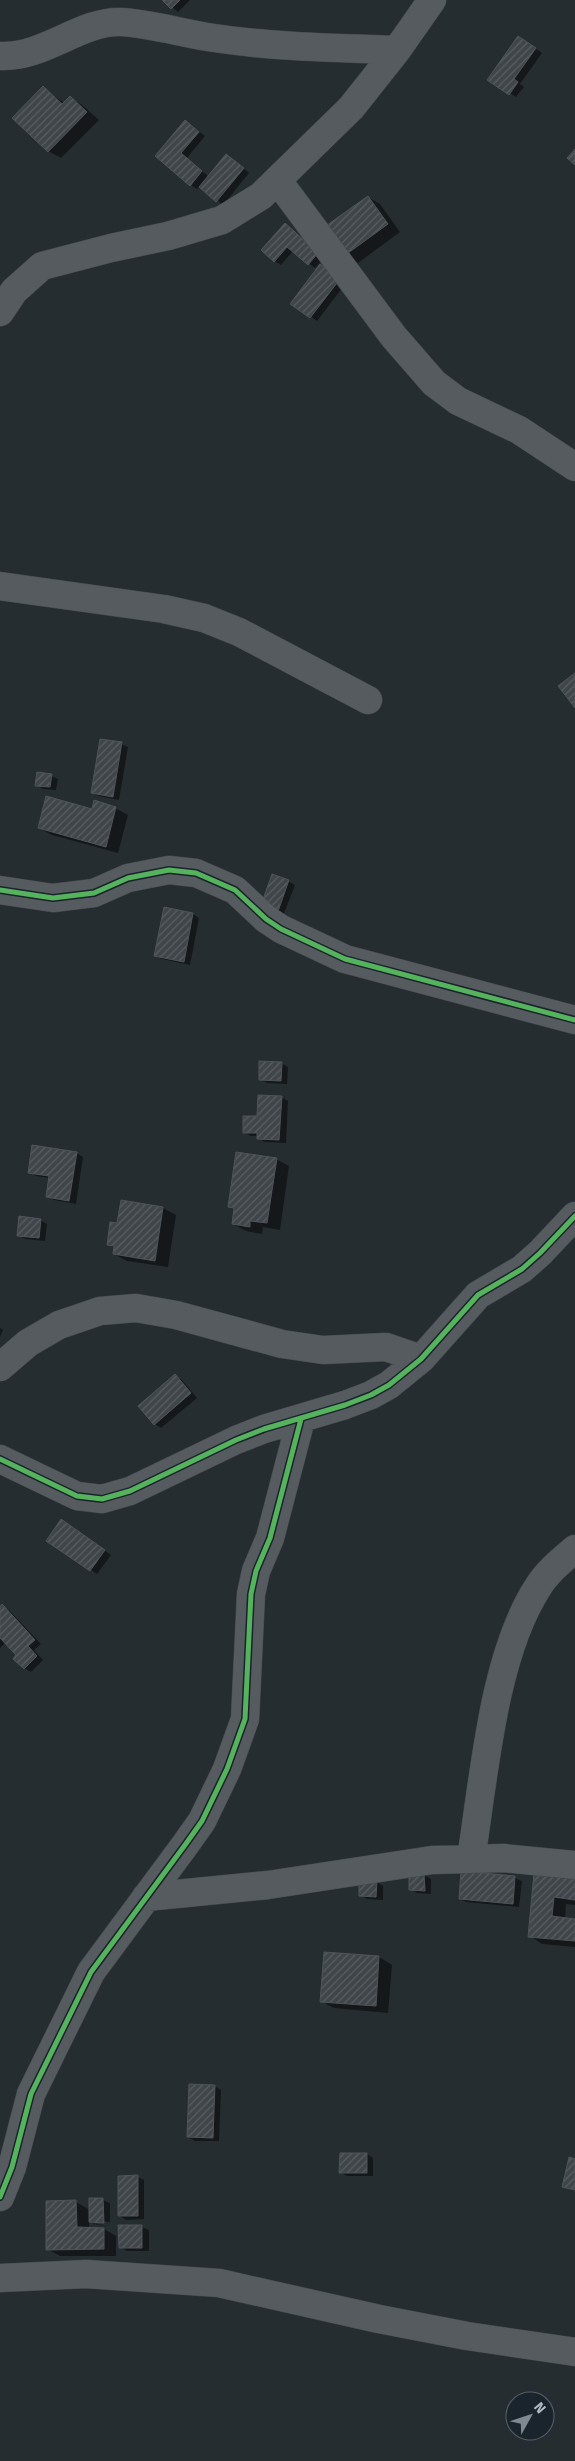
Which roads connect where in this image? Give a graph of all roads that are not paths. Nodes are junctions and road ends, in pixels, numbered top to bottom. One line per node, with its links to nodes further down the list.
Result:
1 (432, 0): 2 (street)
2 (397, 50): 3 (street); 4 (street)
3 (0, 56)
4 (278, 181): 5 (street); 6 (street)
5 (0, 312)
6 (575, 467)
7 (0, 586): 8 (street)
8 (368, 700)
9 (0, 890): 10 (street)
10 (575, 1020)
11 (575, 1216): 12 (street)
12 (421, 1359): 13 (street); 14 (street)
13 (0, 1367)
14 (301, 1419): 15 (street); 19 (street)
15 (0, 1459)
16 (575, 1549): 17 (street)
17 (471, 1859): 18 (street); 19 (street)
18 (575, 1865)
19 (146, 1897): 20 (street)
20 (0, 2197)
21 (0, 2278): 22 (street)
22 (575, 2352)

